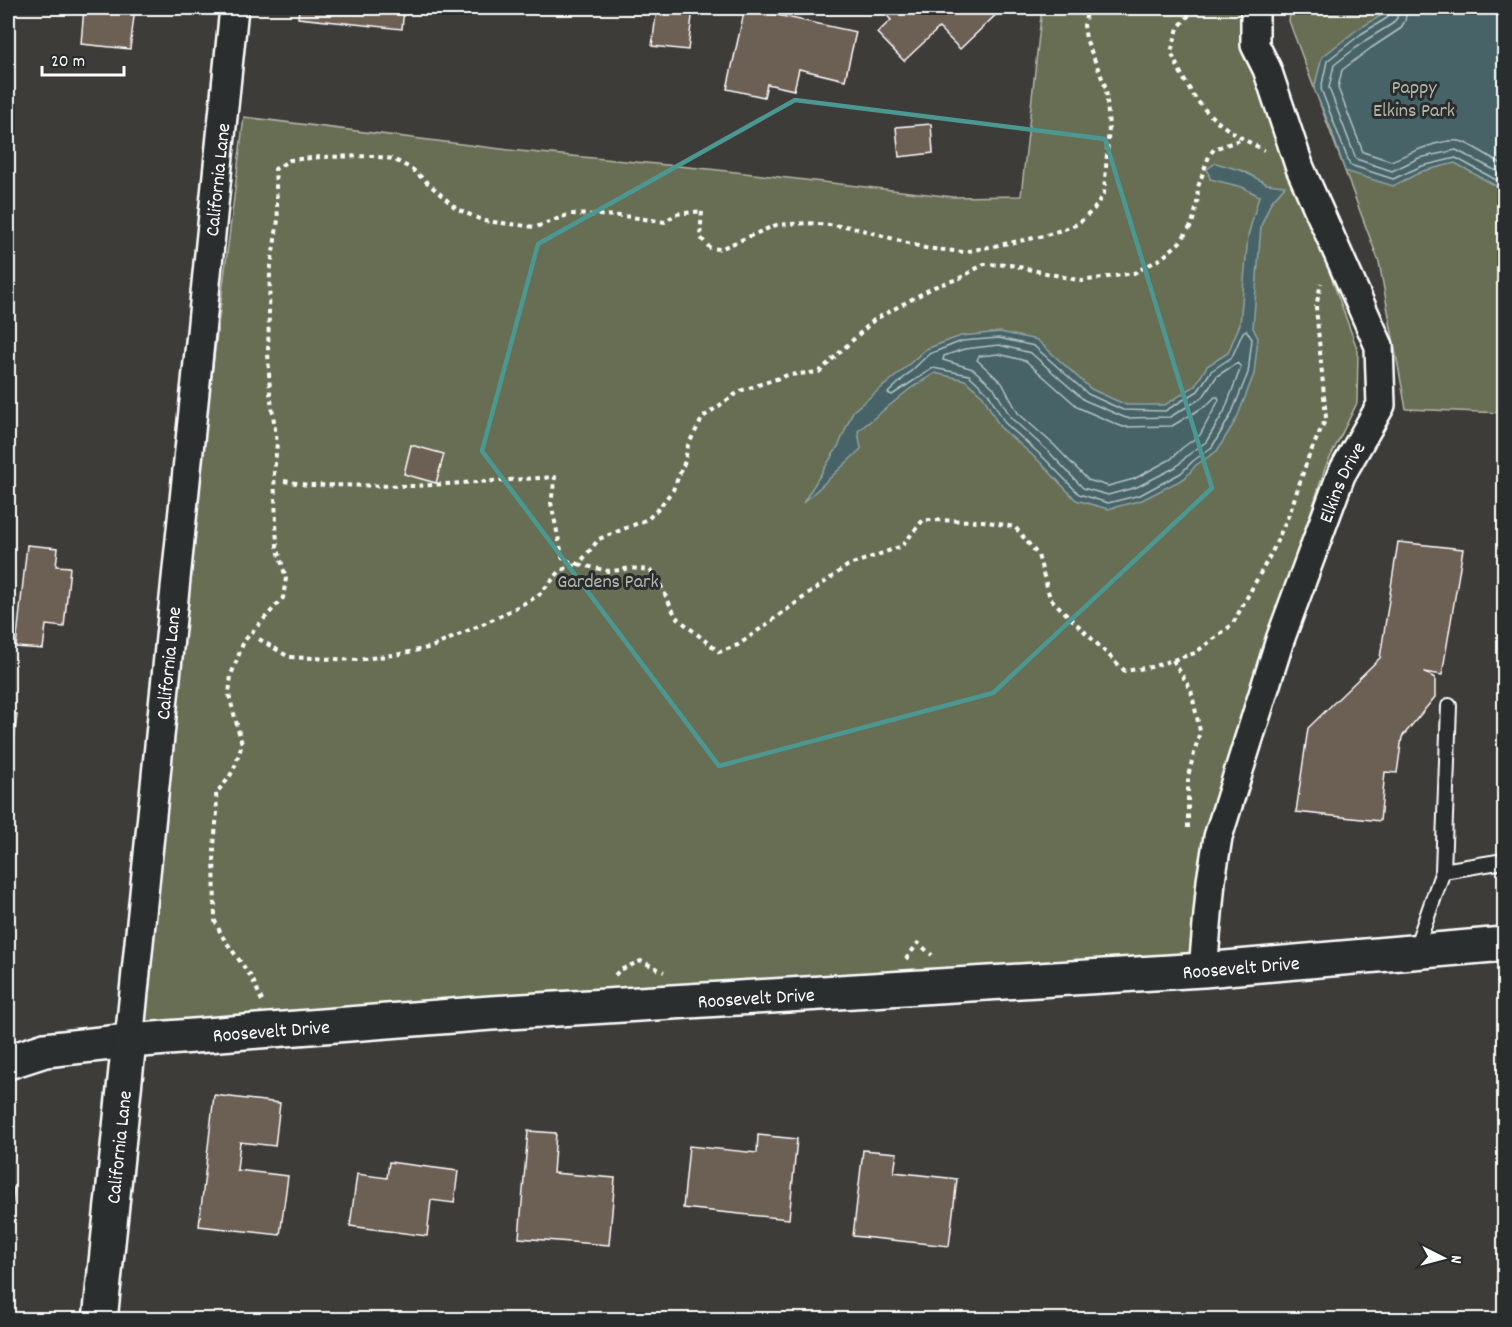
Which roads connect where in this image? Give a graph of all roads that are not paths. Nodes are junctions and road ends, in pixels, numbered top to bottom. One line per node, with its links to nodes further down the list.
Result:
1 (234, 8): 9 (street, California Lane)
2 (1255, 8): 8 (street, Elkins Drive)
3 (1449, 706): 5 (lane)
4 (1504, 861): 5 (lane)
5 (1443, 871): 7 (lane)
6 (1504, 944): 7 (street, Roosevelt Drive)
7 (1415, 951): 8 (street, Roosevelt Drive)
8 (1203, 970): 9 (street, Roosevelt Drive)
9 (129, 1041): 10 (street, Roosevelt Drive); 11 (street, California Lane)
10 (8, 1062)
11 (100, 1320)

